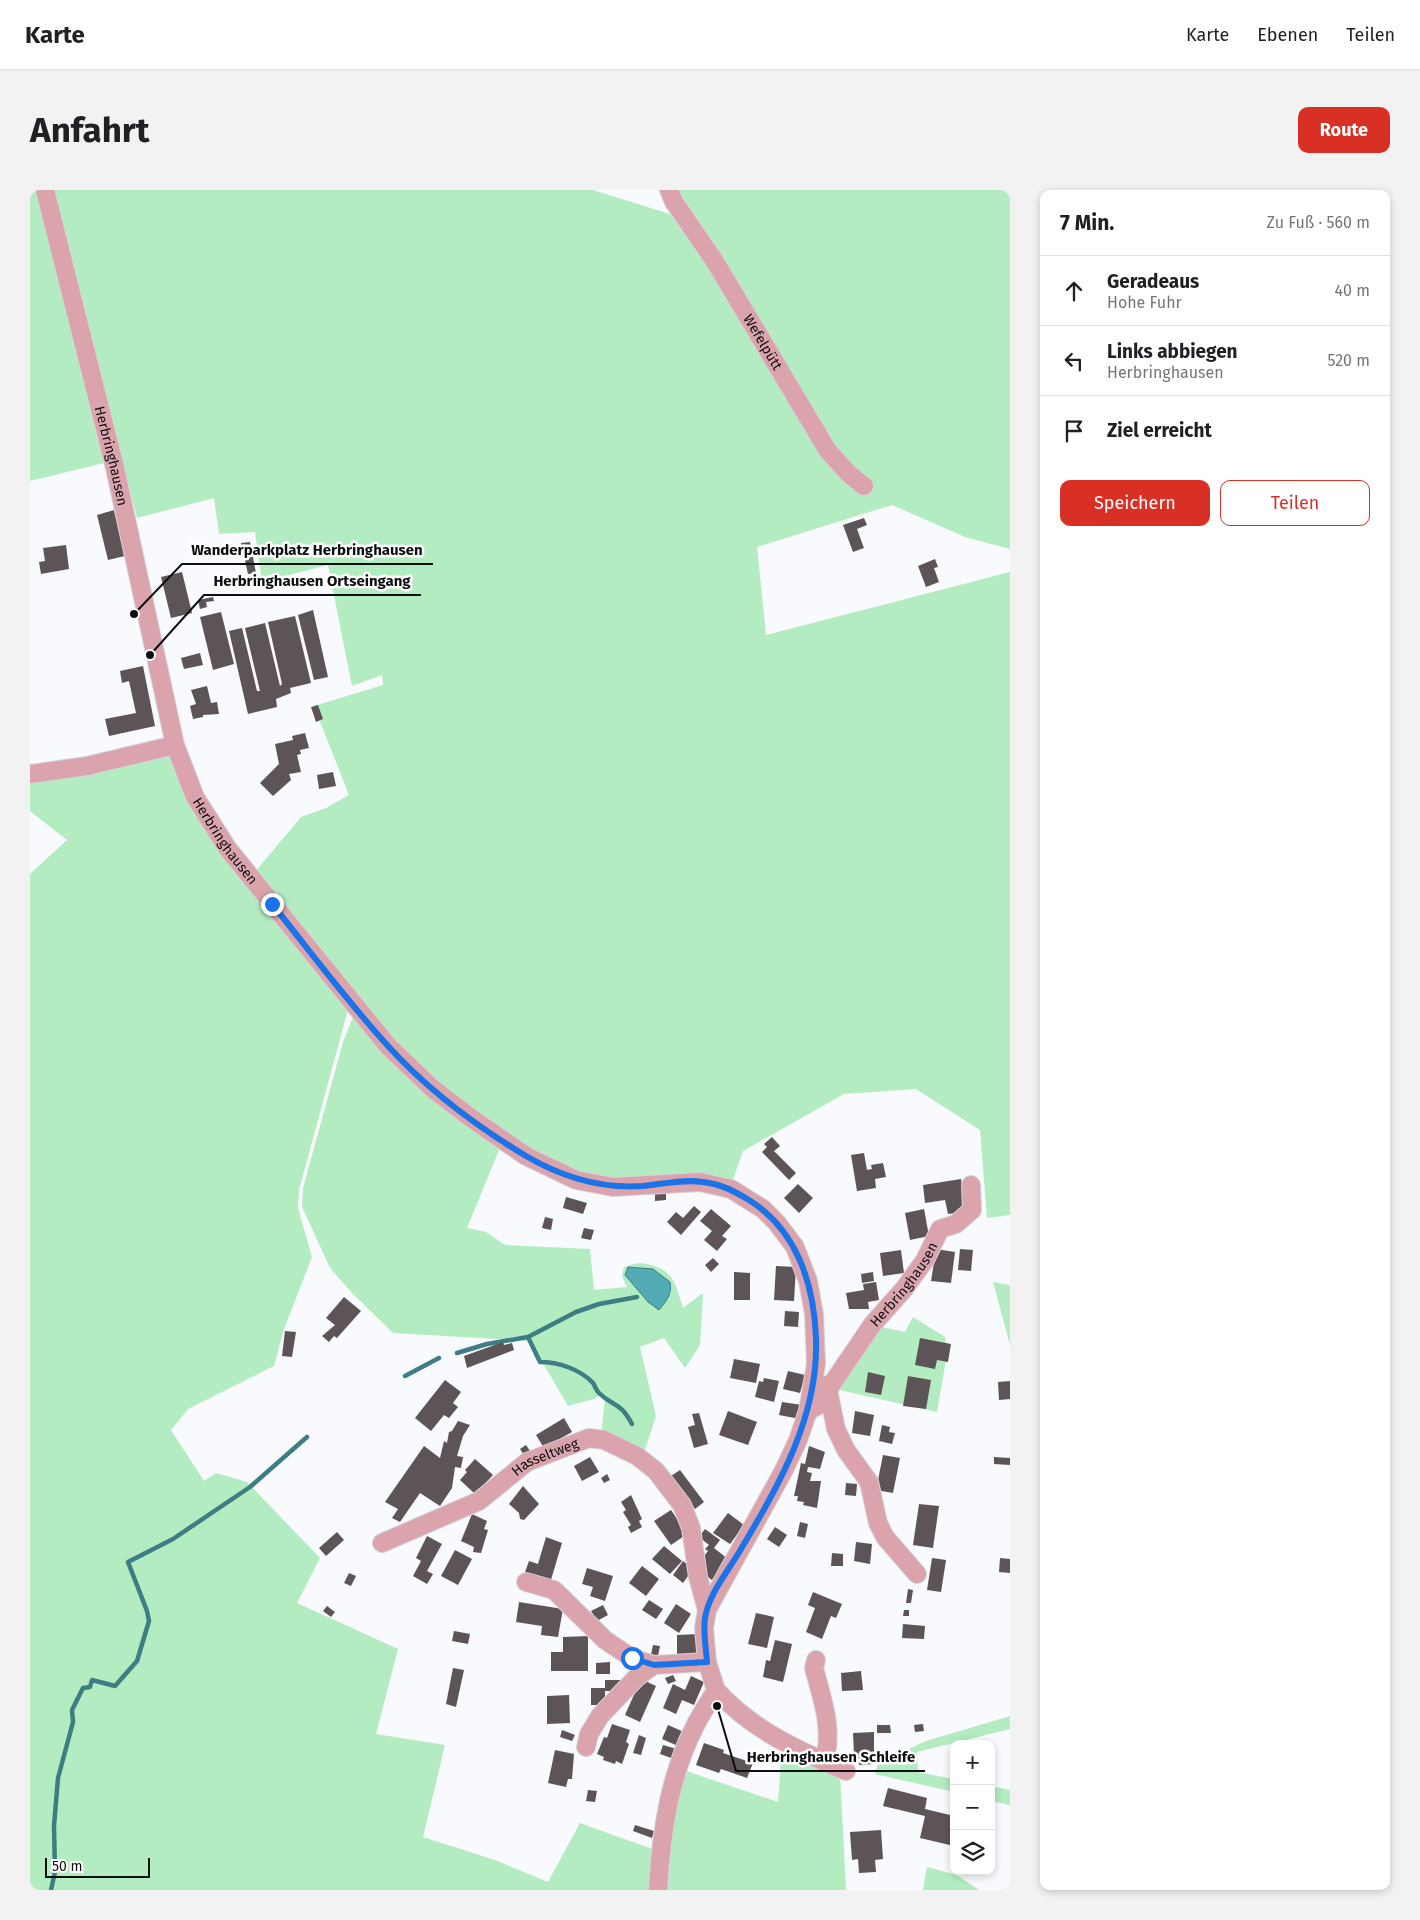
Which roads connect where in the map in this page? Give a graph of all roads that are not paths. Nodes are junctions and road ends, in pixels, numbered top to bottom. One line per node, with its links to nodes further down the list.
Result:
1 (45, 190): 4 (street, Herbringhausen)
2 (669, 190): 3 (street, Wefelpütt)
3 (864, 486)
4 (175, 745): 5 (street); 7 (street, Herbringhausen)
5 (30, 774)
6 (970, 1185): 8 (street, Herbringhausen)
7 (816, 1364): 8 (street, Herbringhausen); 9 (street, Herbringhausen)
8 (829, 1389): 9 (street, Herbringhausen); 11 (street, Herbringhausen)
9 (808, 1411): 13 (street, Herbringhausen)
10 (382, 1543): 13 (street, Hasseltweg)
11 (917, 1574)
12 (526, 1582): 16 (street)
13 (707, 1610): 15 (street, Herbringhausen)
14 (816, 1660): 19 (street)
15 (707, 1662): 16 (street); 17 (street, Herbringhausen)
16 (654, 1665): 18 (street)
17 (716, 1690): 19 (street); 21 (street)
18 (586, 1747)
19 (824, 1762): 20 (street)
20 (846, 1771)
21 (658, 1890)

